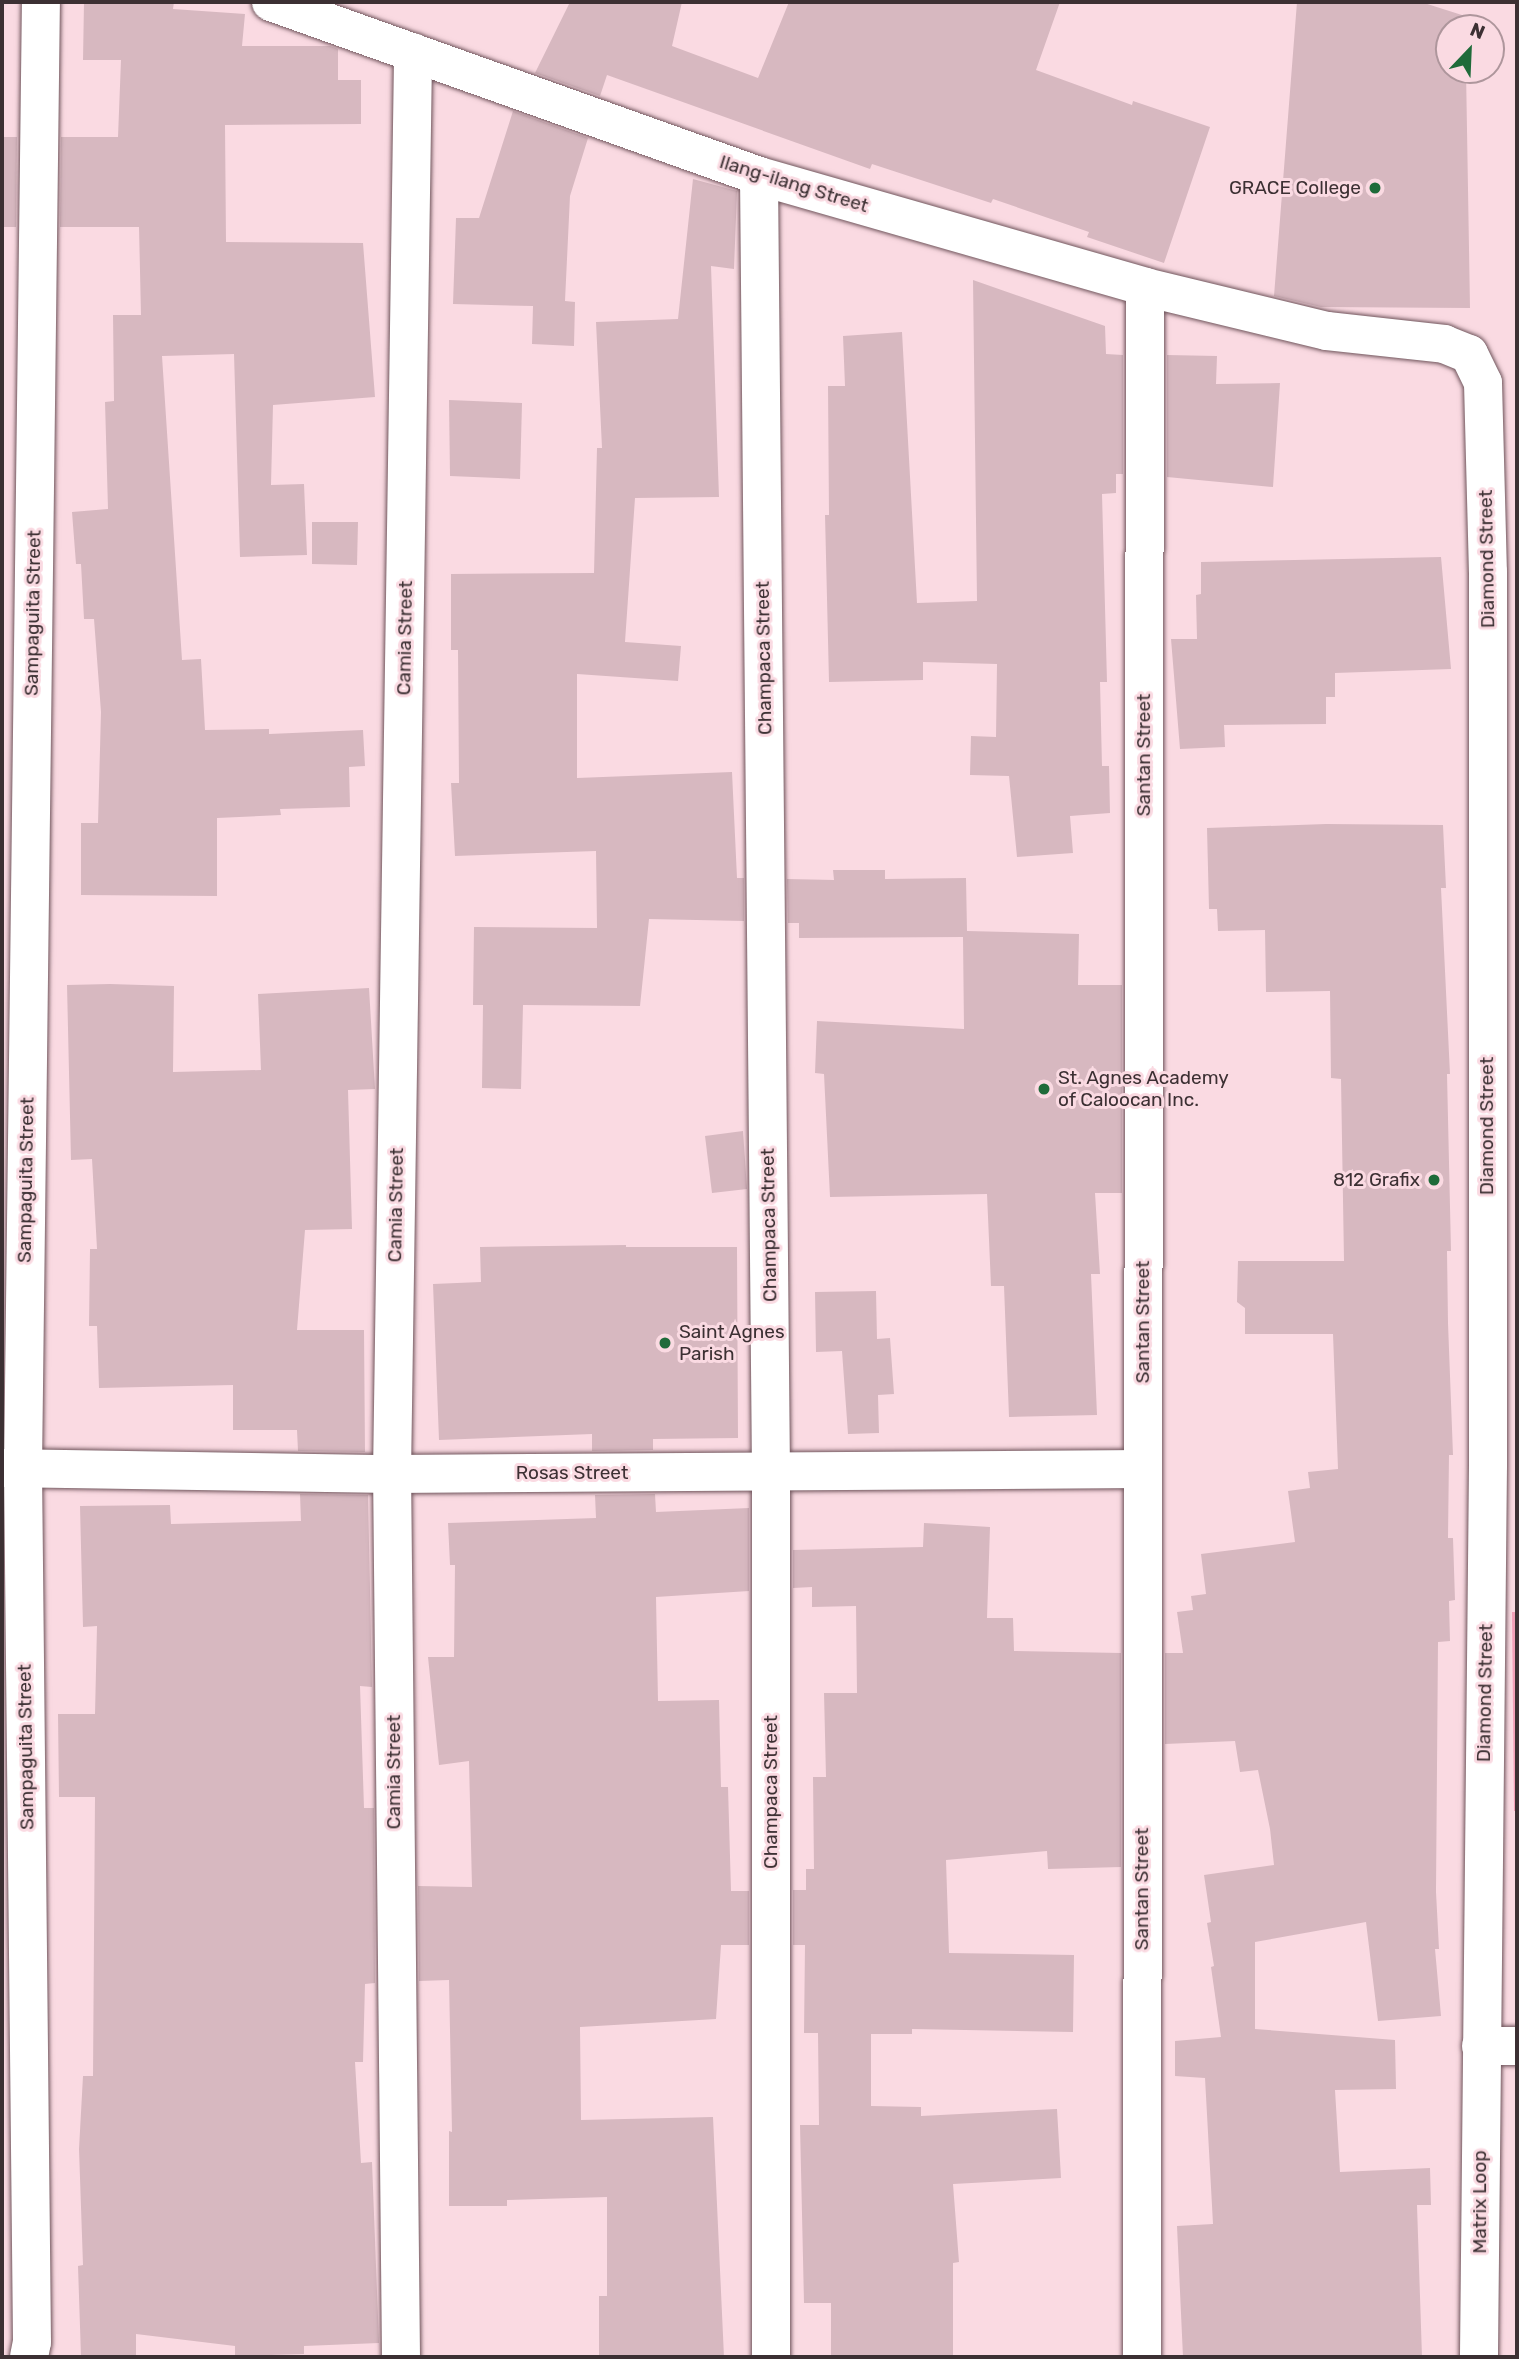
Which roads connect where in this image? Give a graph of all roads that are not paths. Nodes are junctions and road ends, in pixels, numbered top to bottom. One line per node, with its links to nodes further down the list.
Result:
1 (41, 2): 11 (street, Sampaguita Street)
2 (271, 2): 3 (street, Ilang-ilang Street)
3 (413, 52): 4 (street, Ilang-ilang Street); 14 (street, Camia Street)
4 (759, 176): 5 (street, Ilang-ilang Street); 13 (street, Champaca Street)
5 (1145, 287): 6 (street, Ilang-ilang Street); 12 (street, Santan Street)
6 (1327, 331): 7 (street, Diamond Street)
7 (1503, 573): 8 (street, Diamond Street)
8 (1502, 880): 9 (street, Diamond Street)
9 (1502, 1172): 10 (street, Diamond Street)
10 (1503, 1465): 15 (street, Diamond Street)
11 (12, 1469): 14 (street, Rosas Street); 16 (street, Sampaguita Street)
12 (1143, 1469): 13 (street, Rosas Street); 19 (street, Santan Street)
13 (771, 1471): 14 (street, Rosas Street); 18 (street, Champaca Street)
14 (392, 1474): 17 (street, Camia Street)
15 (1499, 2046): 20 (street, Matrix Loop)
16 (29, 2357)
17 (401, 2357)
18 (771, 2357)
19 (1142, 2357)
20 (1479, 2357)

